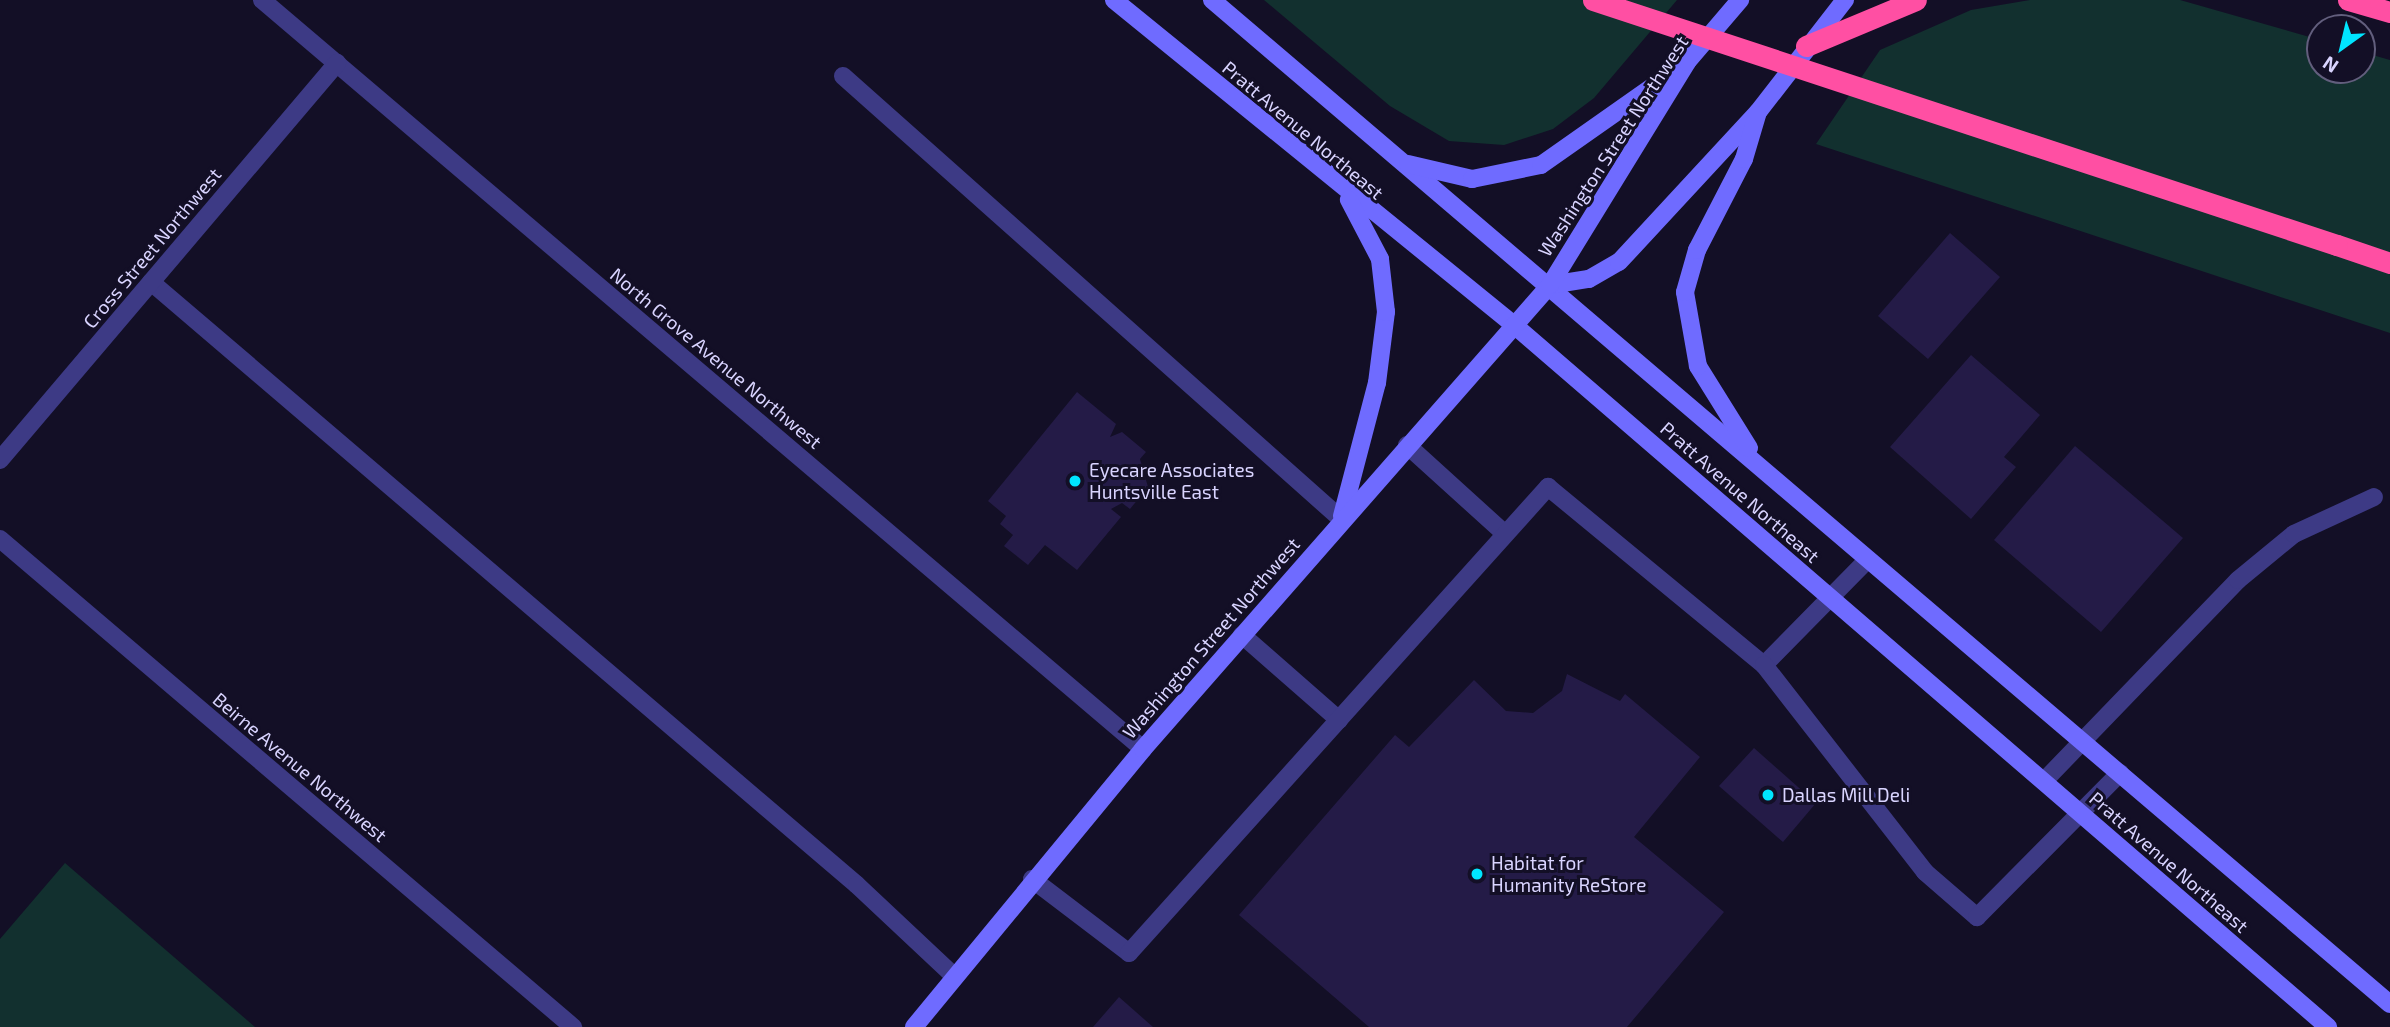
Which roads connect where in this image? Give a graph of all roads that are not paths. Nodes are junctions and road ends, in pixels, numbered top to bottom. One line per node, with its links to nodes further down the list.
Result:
1 (262, 0): 12 (street, North Grove Avenue Northwest)
2 (1114, 0): 16 (main road, Pratt Avenue Northeast)
3 (1212, 0): 15 (main road, Pratt Avenue Northeast)
4 (1593, 0): 17 (highway, bridge)
5 (1740, 0): 11 (main road, Washington Street Northwest)
6 (1844, 0): 10 (main road, Washington Street Northwest)
7 (1916, 0): 10 (highway)
8 (2348, 0): 9 (highway)
9 (2390, 12)
10 (1806, 46): 14 (main road, Washington Street Northwest)
11 (1687, 62): 15 (main road); 19 (main road, Washington Street Northwest)
12 (337, 63): 18 (street, Cross Street Northwest); 34 (street, North Grove Avenue Northwest)
13 (843, 76): 25 (street)
14 (1758, 112): 19 (main road, Washington Street Northwest); 23 (main road)
15 (1405, 163): 19 (main road, Pratt Avenue Northeast)
16 (1346, 194): 20 (main road, Pratt Avenue Northeast); 25 (main road)
17 (2390, 262)
18 (151, 282): 22 (street, Cross Street Northwest); 39 (street)
19 (1550, 285): 20 (main road, Washington Street Northwest); 23 (main road, Pratt Avenue Northeast)
20 (1514, 325): 21 (main road, Washington Street Northwest); 29 (main road, Pratt Avenue Northeast)
21 (1407, 445): 25 (main road, Washington Street Northwest); 26 (street)
22 (0, 460)
23 (1758, 463): 28 (main road, Pratt Avenue Northeast)
24 (2374, 498): 33 (street)
25 (1340, 519): 30 (main road, Washington Street Northwest)
26 (1506, 534): 31 (street); 32 (street)
27 (0, 539): 41 (street, Beirne Avenue Northwest)
28 (1868, 559): 29 (street); 33 (main road, Pratt Avenue Northeast)
29 (1828, 596): 31 (street); 36 (main road, Pratt Avenue Northeast)
30 (1242, 635): 32 (street); 34 (main road, Washington Street Northwest)
31 (1764, 665): 37 (street)
32 (1339, 720): 38 (street)
33 (2081, 739): 35 (main road, Pratt Avenue Northeast); 36 (street)
34 (1143, 749): 38 (main road, Washington Street Northwest)
35 (2120, 773): 37 (street); 40 (main road, Pratt Avenue Northeast)
36 (2044, 781): 37 (main road, Pratt Avenue Northeast)
37 (2081, 813): 43 (main road, Pratt Avenue Northeast)
38 (1032, 879): 39 (main road, Washington Street Northwest)
39 (954, 976): 42 (main road, Washington Street Northwest)
40 (2390, 1004)
41 (573, 1027)
42 (914, 1027)
43 (2328, 1027)

